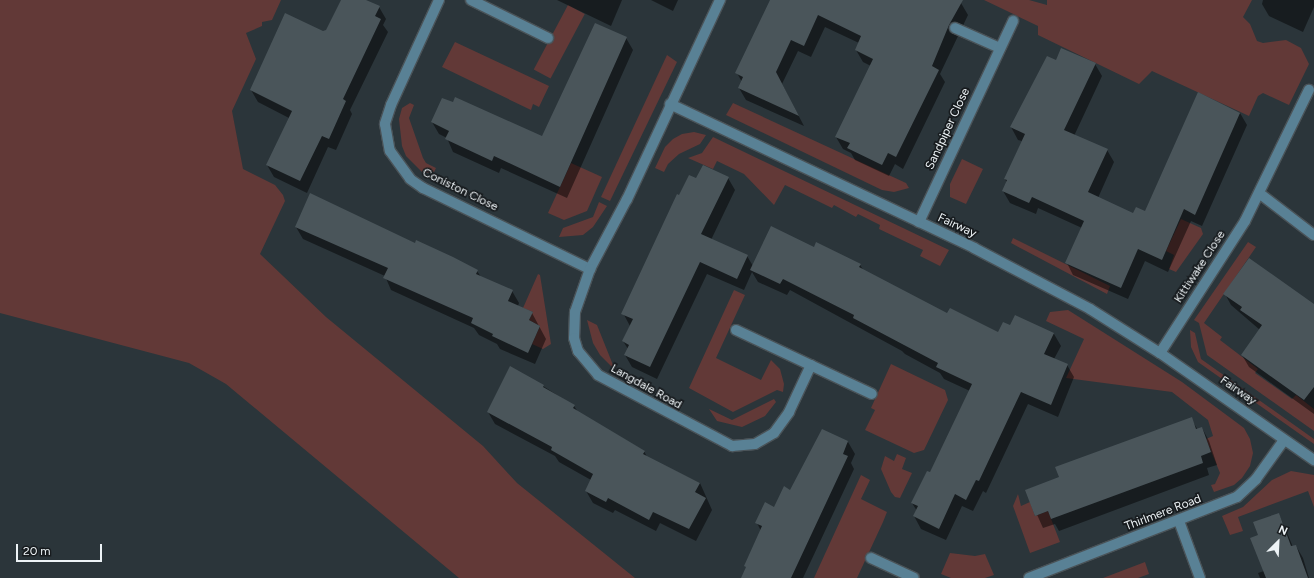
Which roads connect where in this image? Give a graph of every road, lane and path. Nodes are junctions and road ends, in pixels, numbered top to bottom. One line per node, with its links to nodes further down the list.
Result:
1 (439, 0): 13 (street, Coniston Close)
2 (471, 0): 6 (street)
3 (720, 0): 9 (street)
4 (1013, 21): 7 (street, Sandpiper Close)
5 (956, 28): 7 (street)
6 (548, 38)
7 (1000, 48): 11 (street, Sandpiper Close)
8 (1309, 90): 10 (street, Kittiwake Close)
9 (670, 104): 11 (street, Fairway); 13 (street, Langdale Road)
10 (1259, 193): 12 (street); 15 (street, Kittiwake Close)
11 (919, 222): 15 (street, Fairway)
12 (1314, 235)
13 (590, 268): 16 (street, Langdale Road)
14 (736, 330): 16 (street)
15 (1160, 353): 18 (street, Fairway)
16 (811, 365): 17 (street)
17 (872, 394)
18 (1284, 440): 19 (street, Fairway); 20 (street, Thirlmere Road)
19 (1314, 460)
20 (1179, 521): 23 (street, Thirlmere Road); 24 (street)
21 (872, 558): 22 (street)
22 (914, 578)
23 (1029, 578)
24 (1200, 578)

